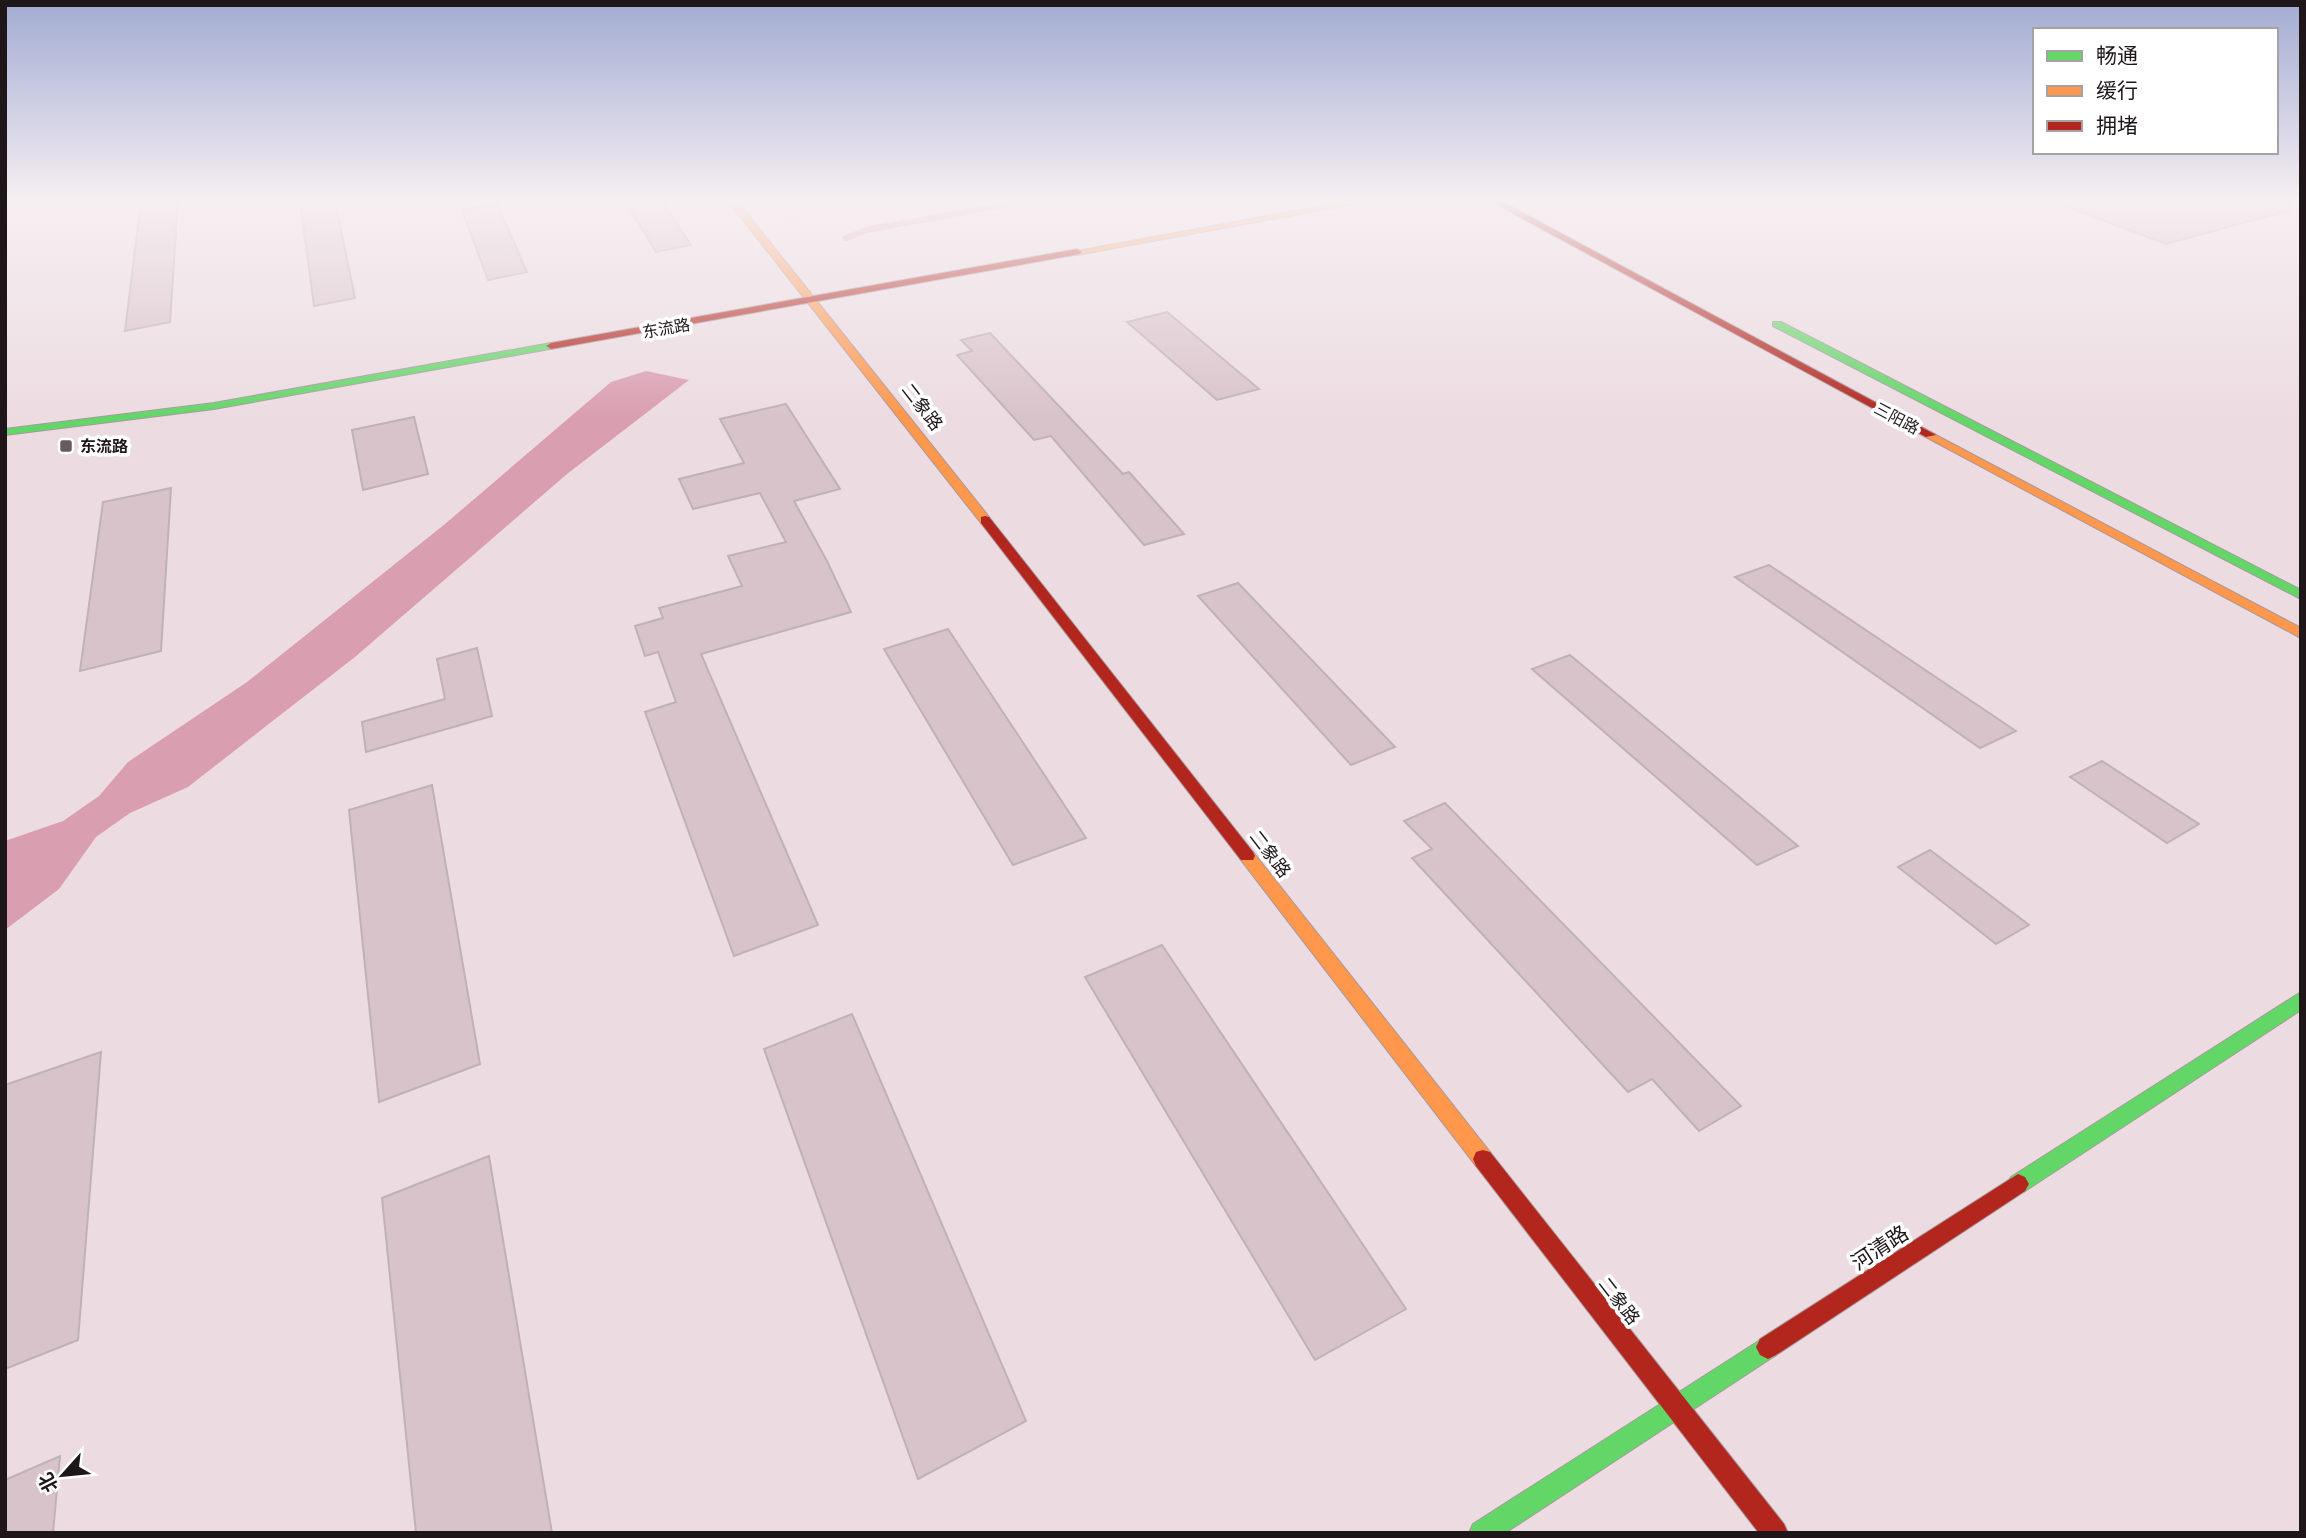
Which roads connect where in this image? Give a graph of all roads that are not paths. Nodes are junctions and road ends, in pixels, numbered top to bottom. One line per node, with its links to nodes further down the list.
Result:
1 (784, 273): 5 (main road, 二象路)
2 (867, 273): 5 (main road)
3 (974, 273): 6 (main road, 东流路)
4 (1628, 273): 10 (main road, 三阳路)
5 (793, 286): 6 (main road, 二象路)
6 (814, 302): 8 (main road, 东流路); 12 (main road, 二象路)
7 (1768, 319): 9 (main road, 三阳路)
8 (5, 432)
9 (2301, 595)
10 (2301, 634)
11 (2301, 1000): 12 (main road, 河清路)
12 (1676, 1406): 13 (main road, 河清路); 14 (main road, 二象路)
13 (1482, 1533)
14 (1775, 1533)

